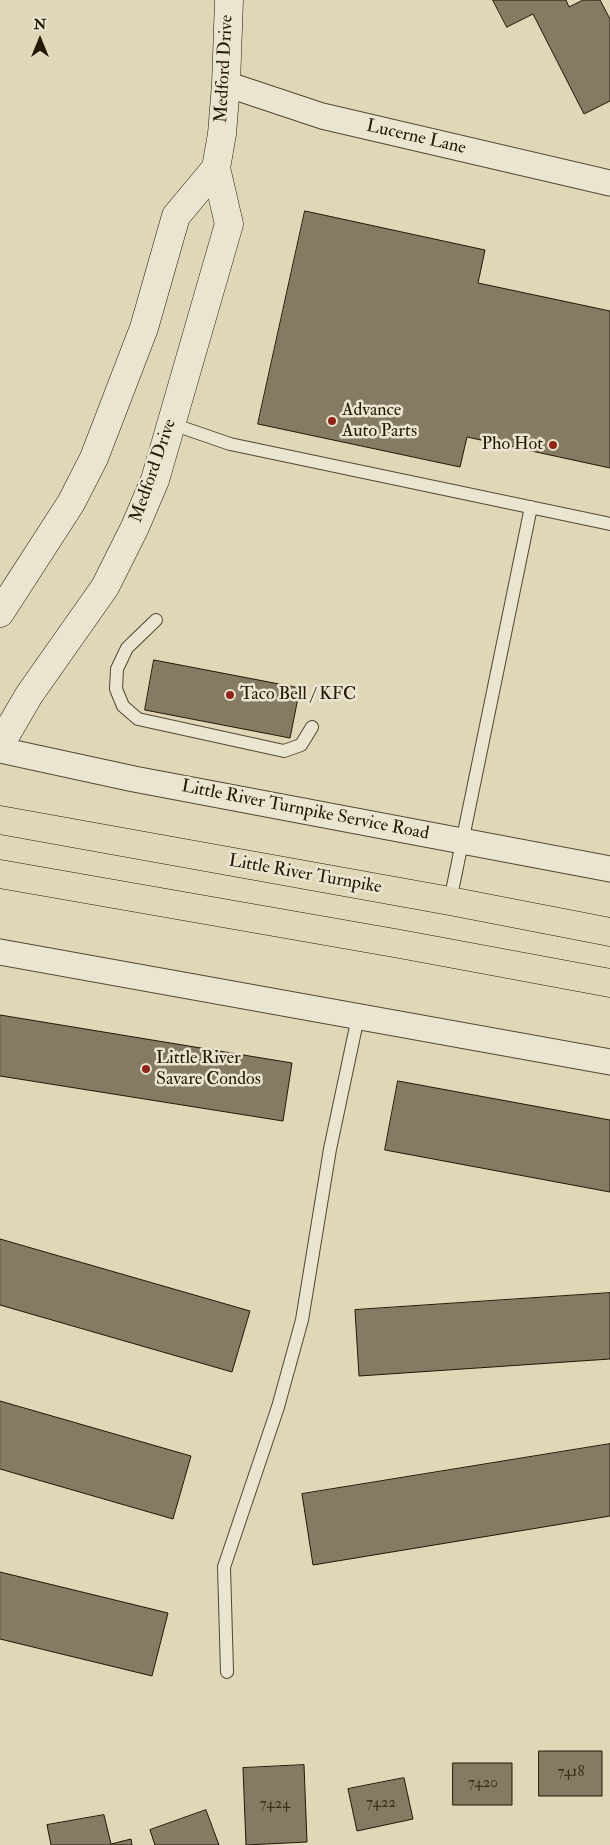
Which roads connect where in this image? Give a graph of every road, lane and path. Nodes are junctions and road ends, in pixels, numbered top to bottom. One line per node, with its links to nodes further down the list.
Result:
1 (229, 0): 2 (street, Medford Drive)
2 (226, 84): 3 (street, Medford Drive); 4 (street, Lucerne Lane)
3 (216, 168): 5 (street, Medford Drive); 8 (street, Medford Drive)
4 (610, 182)
5 (172, 424): 6 (lane); 11 (street, Medford Drive)
6 (531, 507): 7 (lane); 14 (lane)
7 (610, 524)
8 (0, 613)
9 (156, 620): 10 (lane)
10 (312, 727)
11 (0, 745)
12 (0, 750): 14 (street, Little River Turnpike Service Road)
13 (0, 820): 17 (main road, Little River Turnpike)
14 (462, 841): 15 (street, Little River Turnpike Service Road); 17 (lane)
15 (610, 869)
16 (0, 874): 20 (main road)
17 (450, 901): 18 (main road, Little River Turnpike)
18 (610, 932)
19 (0, 952): 21 (street)
20 (610, 983)
21 (358, 1016): 22 (street); 23 (lane)
22 (610, 1062)
23 (228, 1672)

